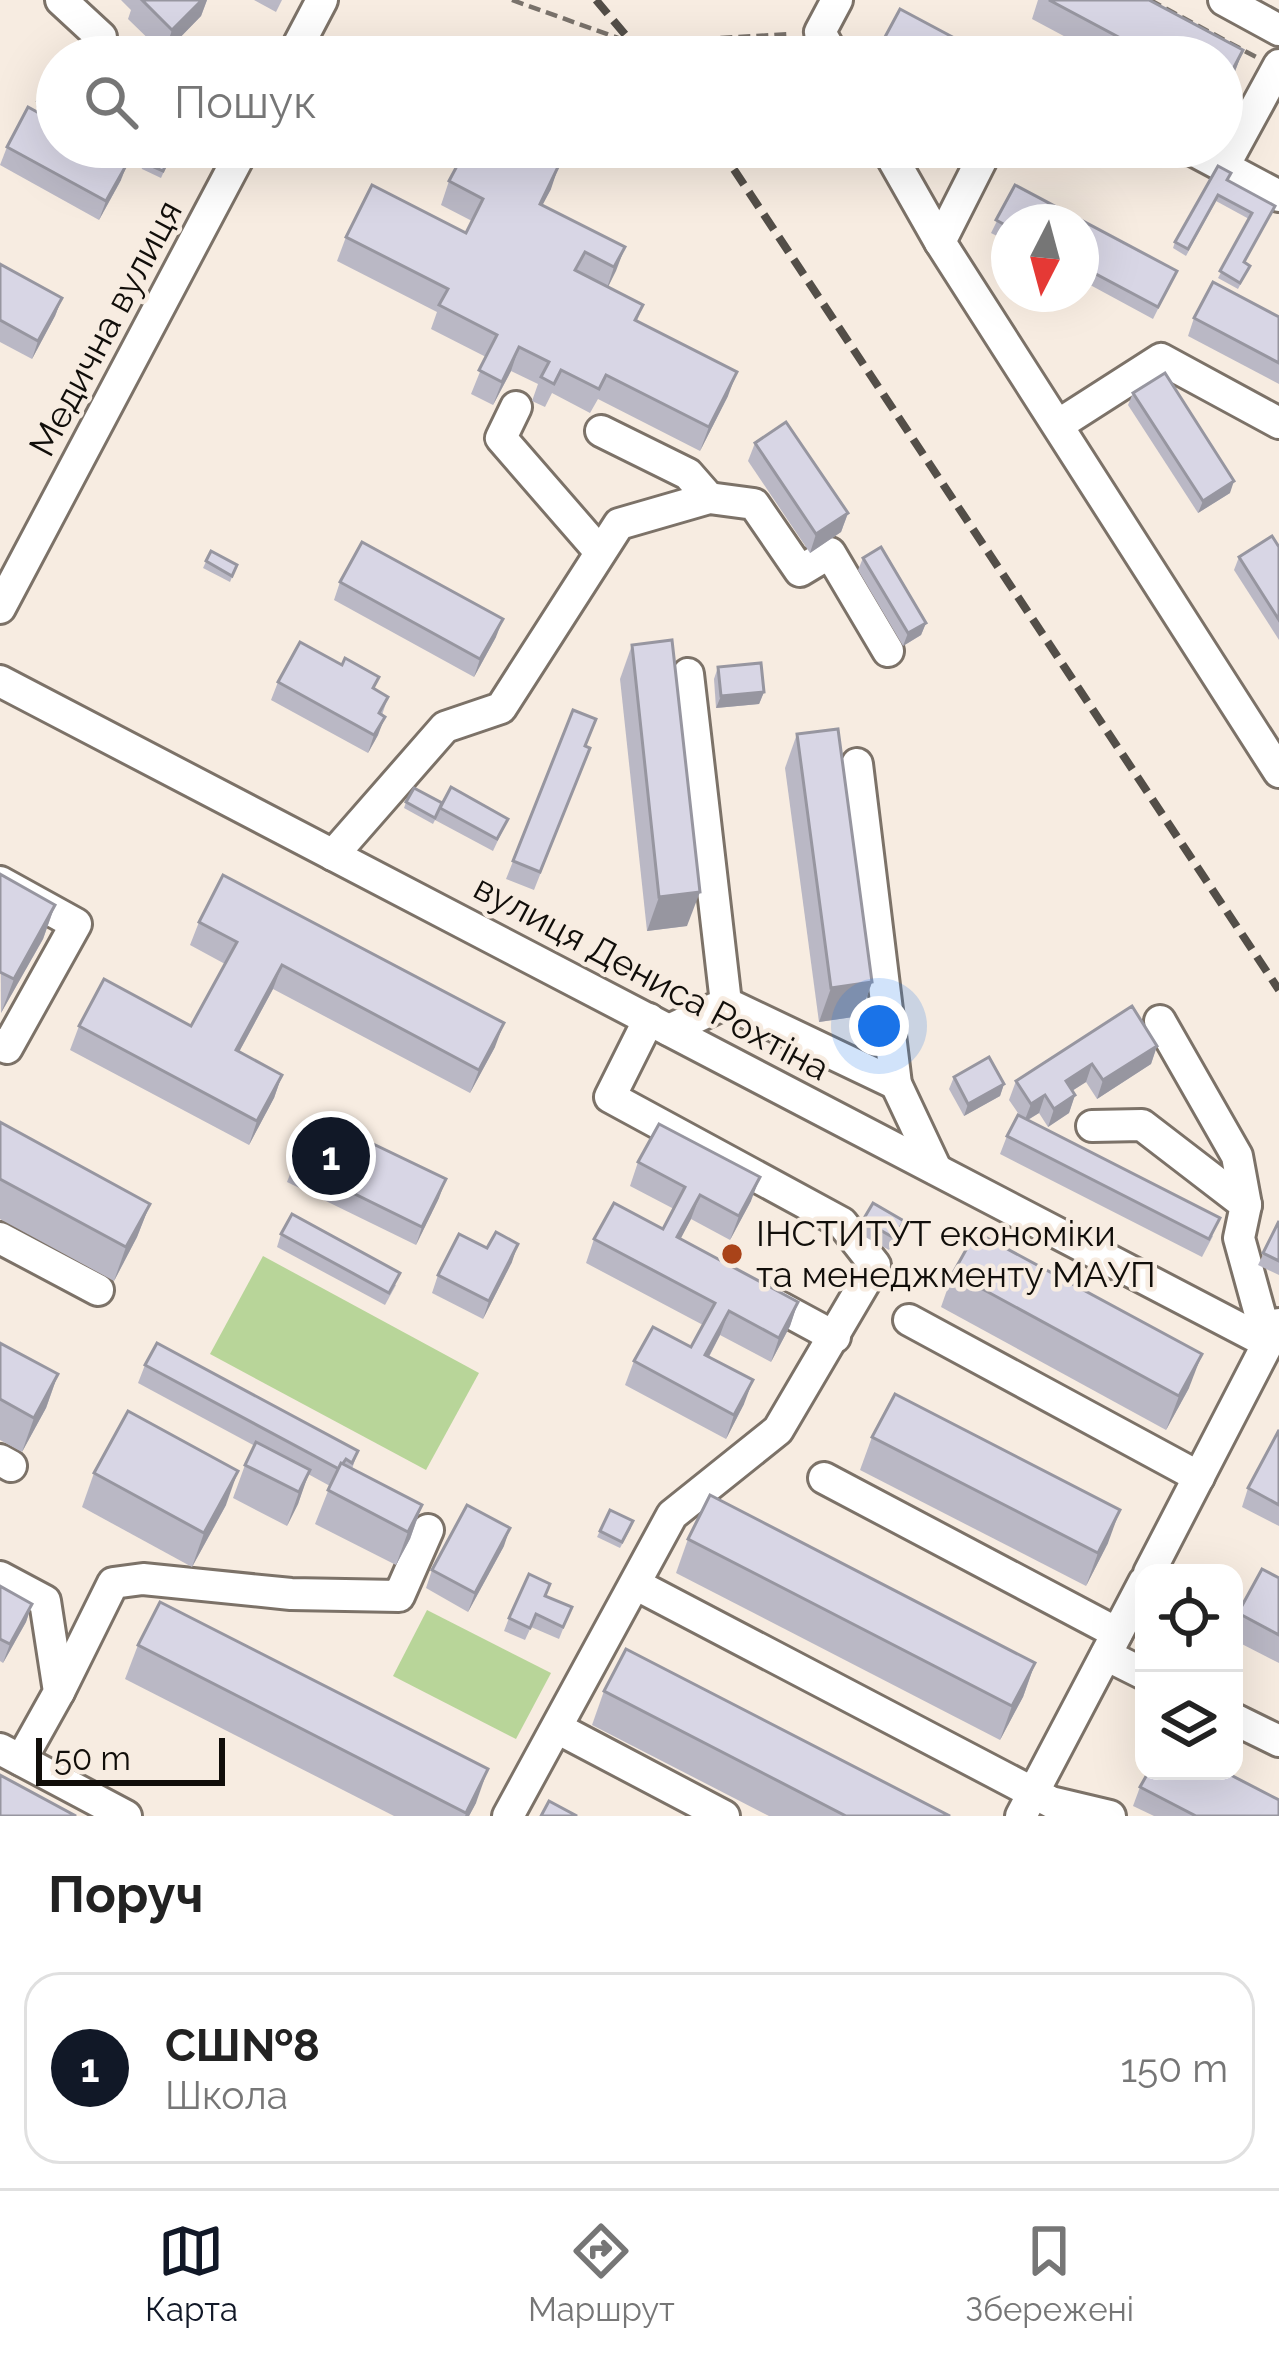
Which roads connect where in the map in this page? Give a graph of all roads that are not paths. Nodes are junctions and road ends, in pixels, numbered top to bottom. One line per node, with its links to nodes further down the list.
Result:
1 (62, 0): 6 (street)
2 (322, 0): 7 (street)
3 (837, 0): 8 (street)
4 (1224, 0): 5 (street)
5 (1279, 30)
6 (99, 36)
7 (303, 36)
8 (829, 36)
9 (1278, 66): 10 (street)
10 (1243, 131)
11 (233, 168): 23 (street, Медична вулиця)
12 (898, 168): 16 (street)
13 (977, 168): 16 (street)
14 (1228, 168): 15 (street)
15 (1279, 196)
16 (940, 242): 19 (street)
17 (516, 407): 22 (street)
18 (1279, 423): 19 (street)
19 (1058, 424): 27 (street)
20 (601, 431): 21 (street)
21 (709, 498): 22 (street); 24 (street)
22 (600, 552): 29 (street)
23 (0, 608)
24 (888, 651)
25 (688, 674): 31 (street)
26 (0, 681): 29 (street, вулиця Дениса Рохтіна)
27 (1275, 755)
28 (857, 764): 35 (street)
29 (332, 854): 33 (street, вулиця Дениса Рохтіна)
30 (0, 882): 34 (street)
31 (727, 1003): 33 (street); 35 (street)
32 (1160, 1022): 38 (street)
33 (659, 1025): 37 (street, вулиця Дениса Рохтіна); 44 (street)
34 (0, 1044)
35 (896, 1084): 37 (street)
36 (1092, 1126): 38 (street)
37 (936, 1169): 43 (street, вулиця Дениса Рохтіна)
38 (1246, 1205): 43 (street)
39 (0, 1238): 41 (street)
40 (742, 1287): 44 (street)
41 (98, 1290)
42 (909, 1320): 45 (street)
43 (1274, 1333): 45 (street)
44 (835, 1337): 50 (street)
45 (1199, 1477): 48 (street)
46 (824, 1478): 52 (street)
47 (428, 1530): 54 (street)
48 (1154, 1564)
49 (0, 1577): 54 (street)
50 (637, 1585): 56 (street); 59 (street)
51 (1135, 1599): 52 (street)
52 (1112, 1644): 53 (street); 59 (street)
53 (1142, 1672)
54 (58, 1692): 58 (street)
55 (1243, 1723): 57 (street)
56 (556, 1728): 61 (street); 62 (street)
57 (1279, 1741)
58 (10, 1755): 60 (street)
59 (1027, 1804): 63 (street)
60 (126, 1816)
61 (508, 1816)
62 (724, 1816)
63 (1110, 1816)

